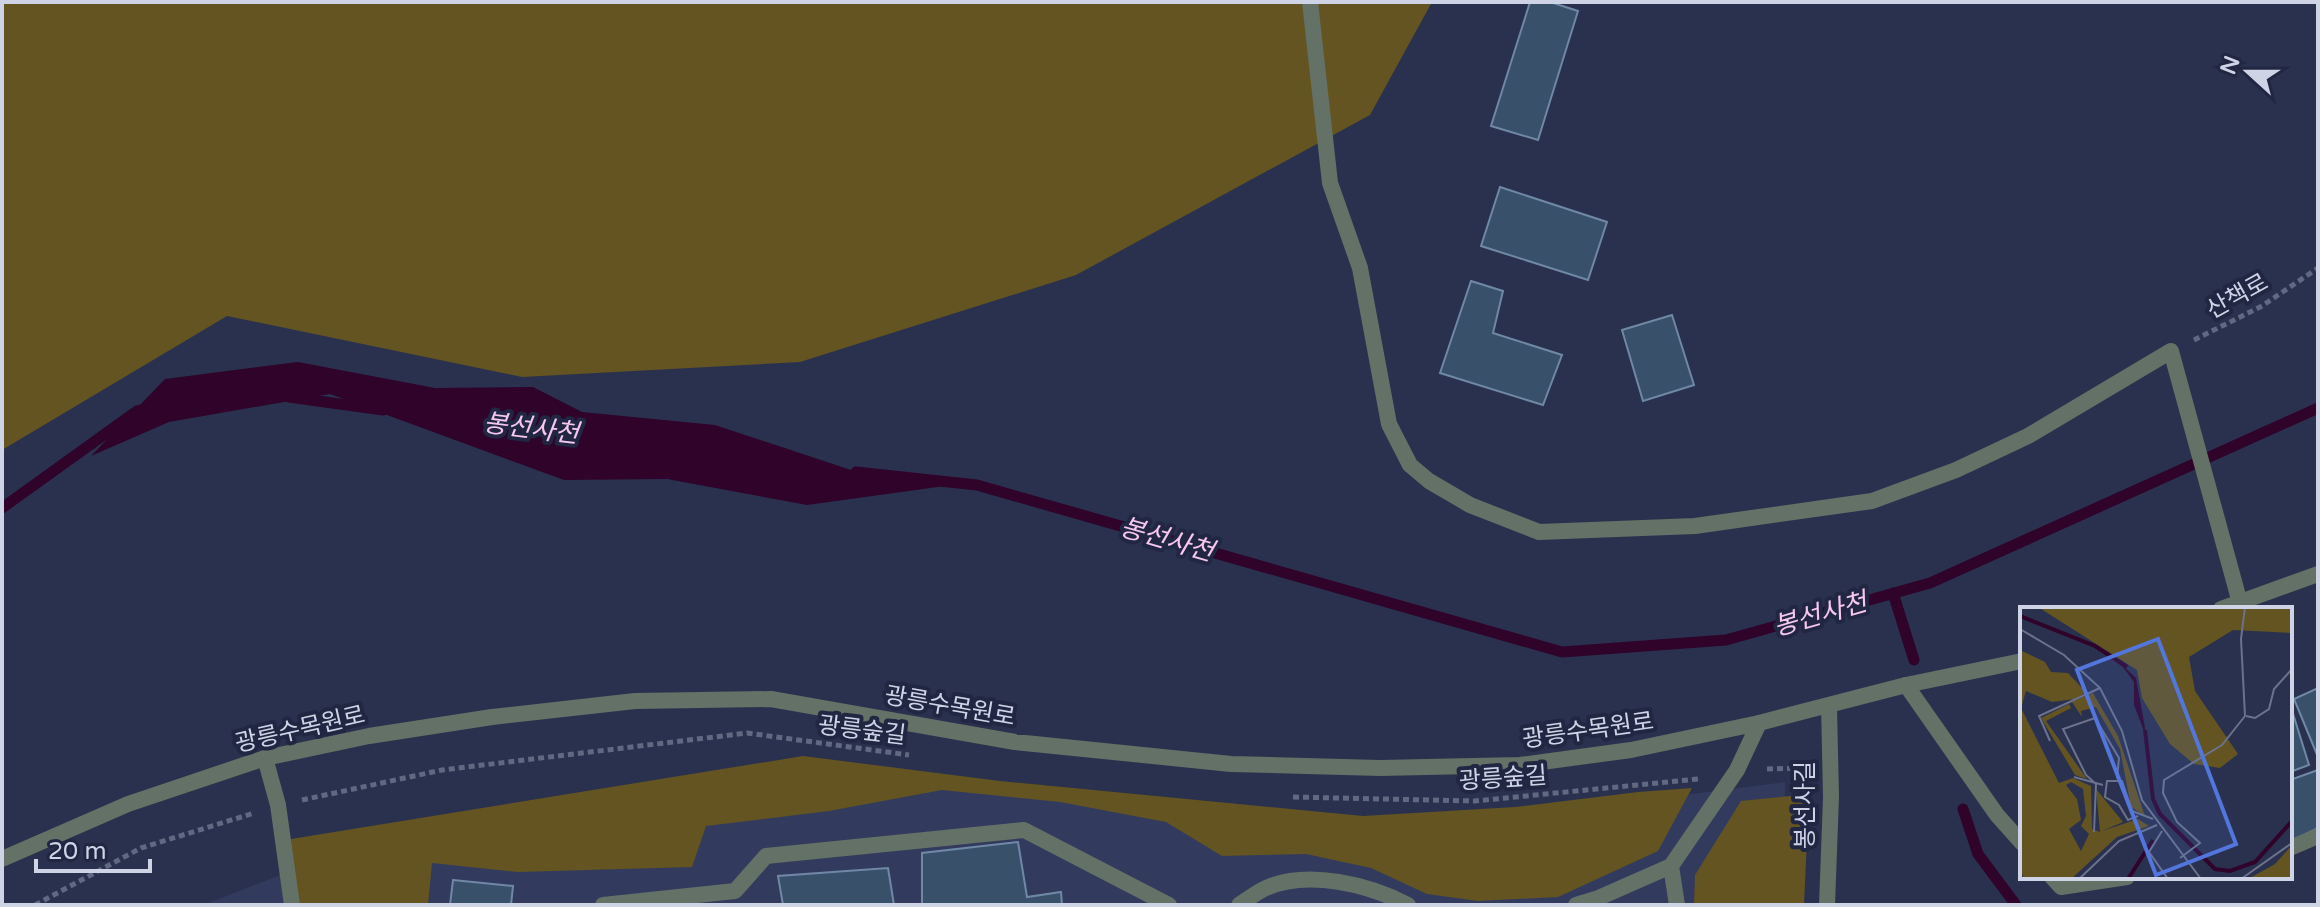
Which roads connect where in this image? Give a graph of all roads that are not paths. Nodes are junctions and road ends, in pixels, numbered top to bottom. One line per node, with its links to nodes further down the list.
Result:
1 (1310, 2): 3 (street)
2 (2318, 574): 3 (street)
3 (2240, 603): 4 (street)
4 (2227, 607)
5 (2020, 661): 6 (street, 광릉수목원로)
6 (1906, 685): 7 (street, 광릉수목원로); 11 (street)
7 (1829, 706): 8 (street, 광릉수목원로); 24 (street, 봉선사길)
8 (1759, 723): 9 (street, 광릉수목원로); 14 (street)
9 (265, 758): 13 (street, 광릉수목원로); 17 (street)
10 (2318, 836): 12 (street)
11 (2020, 841)
12 (2292, 847)
13 (2, 859)
14 (1671, 866): 22 (street); 23 (street)
15 (2054, 879): 16 (street)
16 (2114, 879)
17 (292, 905)
18 (603, 905): 19 (street)
19 (1169, 905)
20 (1239, 905): 21 (street)
21 (1408, 905)
22 (1576, 905)
23 (1677, 905)
24 (1827, 905)

